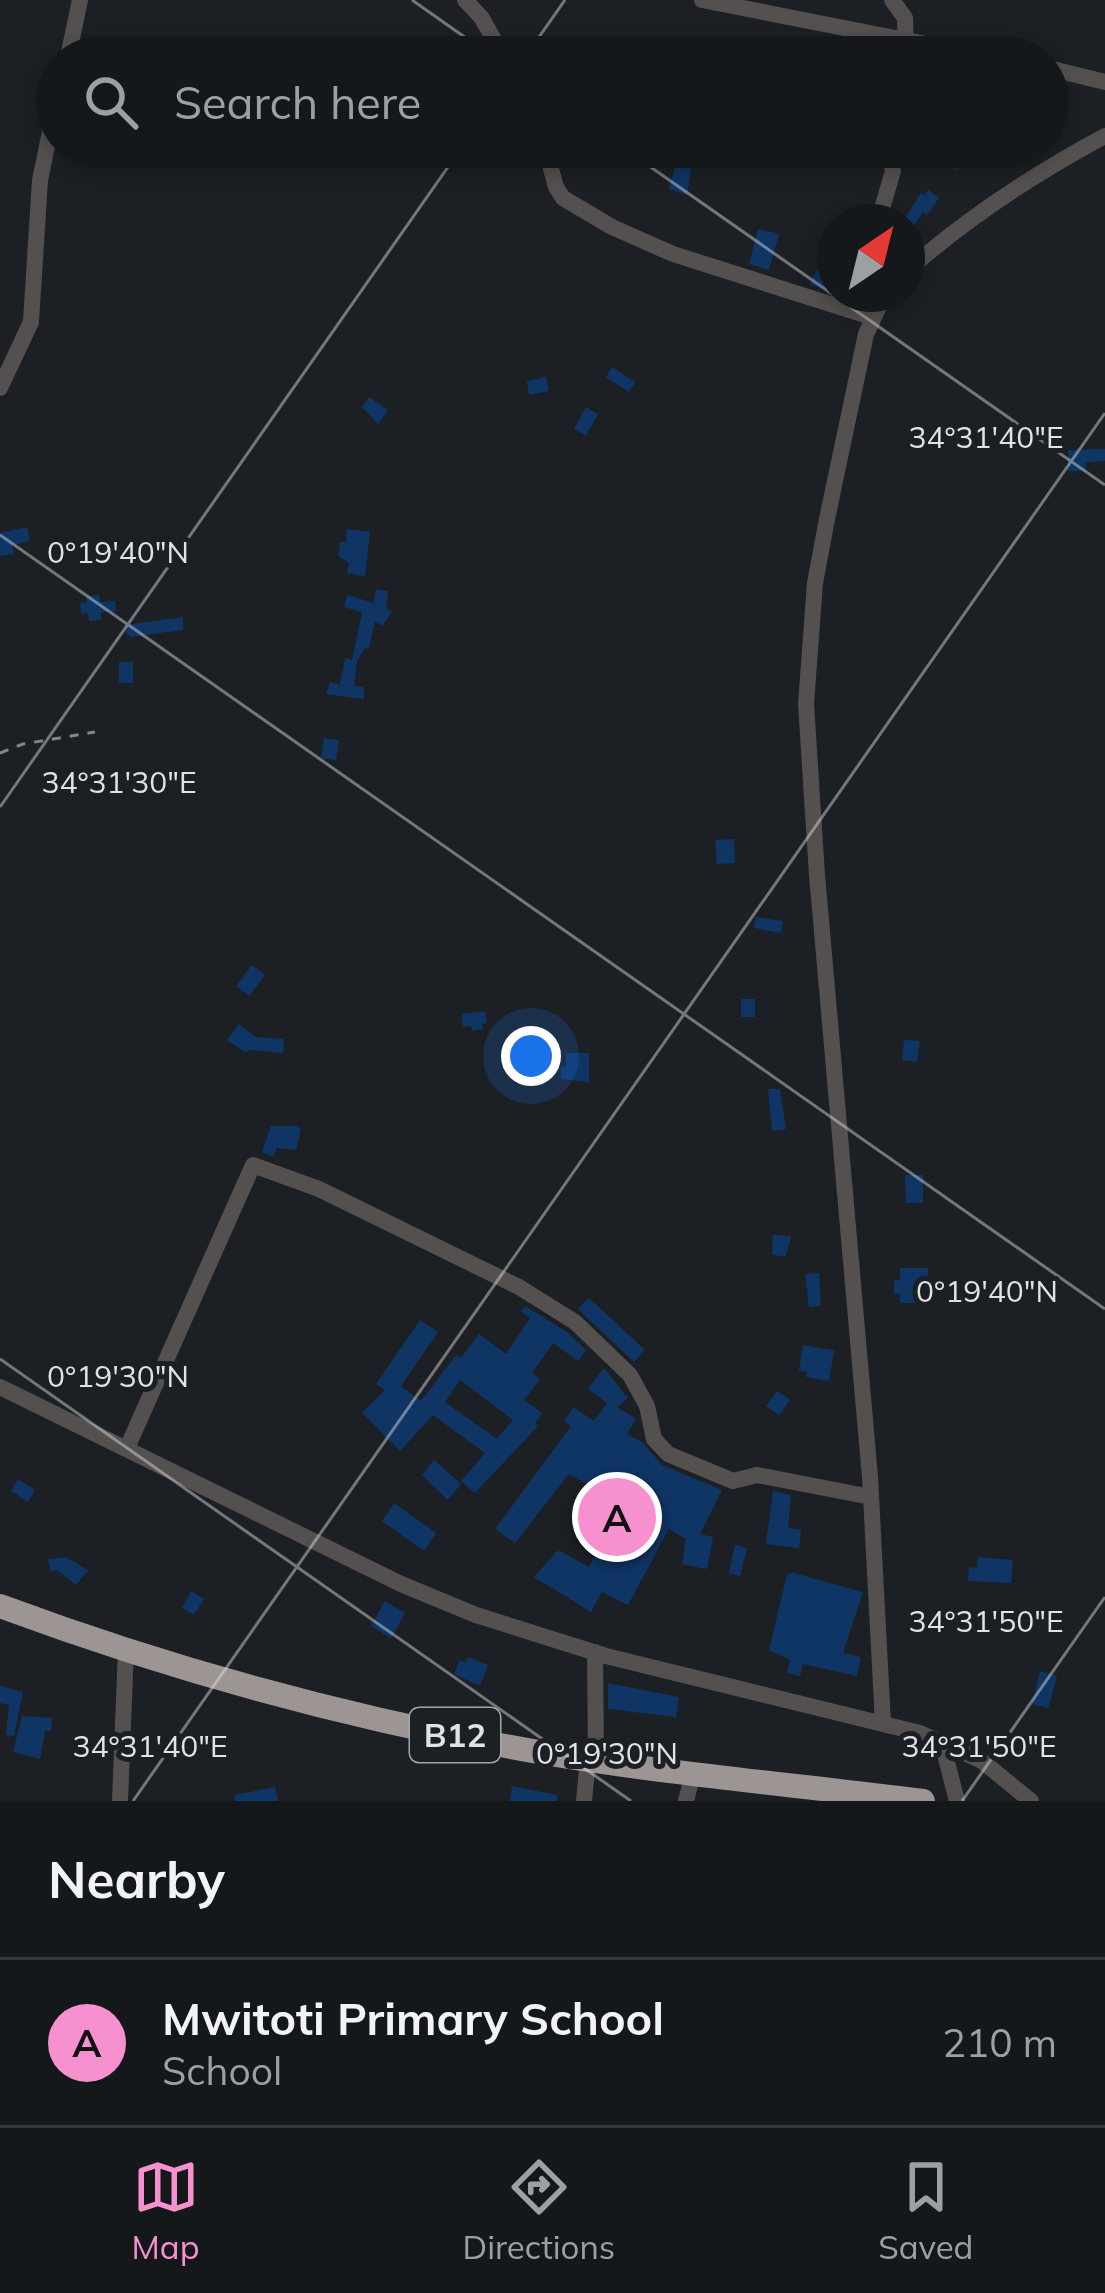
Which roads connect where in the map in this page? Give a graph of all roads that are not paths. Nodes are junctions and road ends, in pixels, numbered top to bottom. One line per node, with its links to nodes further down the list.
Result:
1 (80, 0): 5 (street)
2 (465, 0): 6 (street)
3 (702, 0): 7 (street)
4 (892, 0): 8 (street)
5 (72, 36)
6 (492, 36)
7 (870, 36)
8 (906, 36)
9 (1069, 73): 10 (street)
10 (1105, 82)
11 (1105, 136): 12 (street)
12 (1069, 157)
13 (42, 168): 21 (street)
14 (550, 168): 20 (street)
15 (892, 168): 17 (street)
16 (1050, 168): 18 (street)
17 (883, 204)
18 (925, 257)
19 (874, 312): 20 (street)
20 (871, 317): 24 (street)
21 (0, 388)
22 (0, 1387): 23 (street)
23 (128, 1448): 24 (street); 27 (street)
24 (871, 1497): 28 (street)
25 (0, 1606): 26 (highway, B12)
26 (126, 1648): 30 (highway, B12); 32 (street)
27 (595, 1652): 28 (street); 30 (street)
28 (884, 1723): 29 (street)
29 (942, 1743): 36 (street); 37 (street)
30 (592, 1760): 31 (highway, B12); 33 (street)
31 (692, 1773): 34 (street); 35 (highway, B12)
32 (121, 1801)
33 (584, 1801)
34 (686, 1801)
35 (923, 1801)
36 (957, 1801)
37 (1031, 1801)

